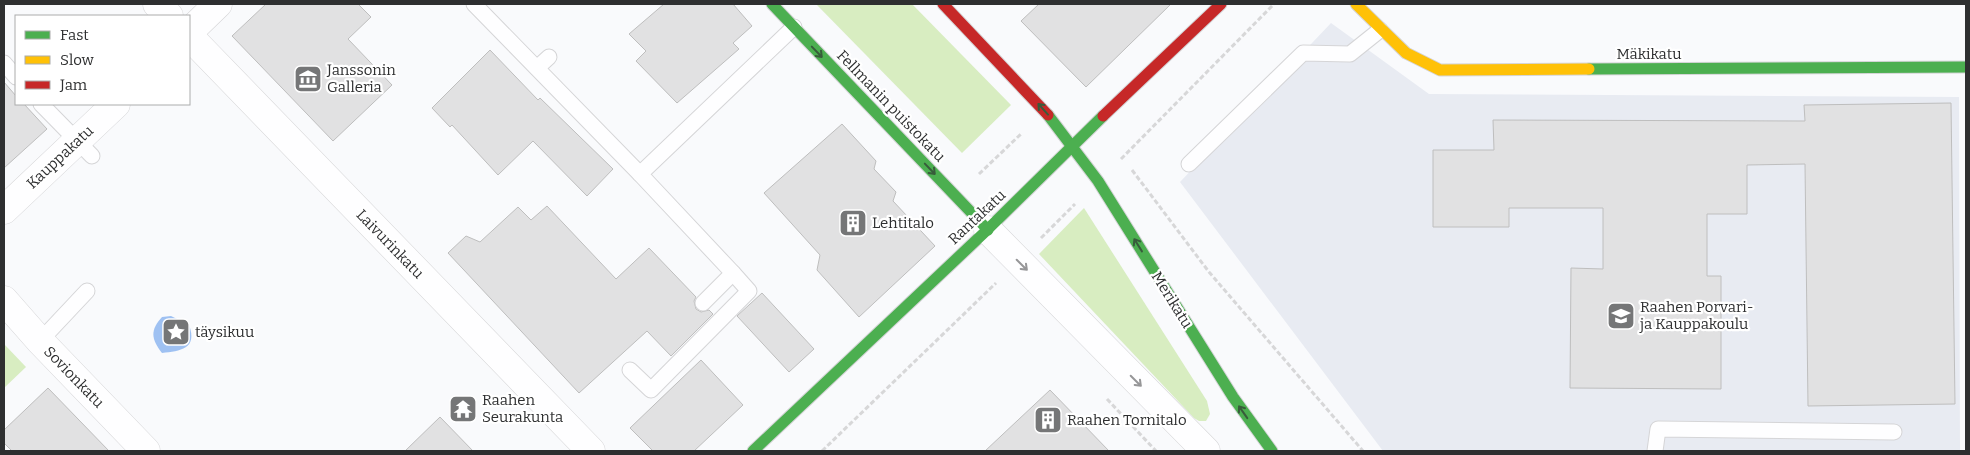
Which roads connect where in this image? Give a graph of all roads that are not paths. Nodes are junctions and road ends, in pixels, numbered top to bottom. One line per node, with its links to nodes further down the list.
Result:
1 (157, 4): 8 (street)
2 (218, 4): 11 (street)
3 (474, 4): 16 (lane)
4 (772, 4): 9 (street, Fellmanin puistokatu)
5 (943, 4): 20 (street, one-way to 5)
6 (1221, 4): 20 (street, Rantakatu)
7 (1356, 4): 10 (street, Mäkikatu)
8 (168, 15)
9 (794, 27): 23 (lane); 25 (street, Fellmanin puistokatu, one-way to 25)
10 (1380, 30): 15 (street, Mäkikatu); 22 (lane)
11 (190, 31)
12 (190, 37): 34 (street, Laivurinkatu)
13 (549, 56): 16 (lane)
14 (4, 64): 17 (lane)
15 (1966, 67)
16 (537, 68): 23 (lane)
17 (15, 76)
18 (42, 105): 21 (lane)
19 (115, 105): 21 (street, Kauppakatu)
20 (1074, 147): 25 (street, Rantakatu); 37 (street, Merikatu, one-way to 20)
21 (84, 149): 24 (street, Kauppakatu)
22 (1189, 164)
23 (640, 174): 26 (lane)
24 (4, 210)
25 (988, 230): 35 (street, Rantakatu); 36 (street, one-way to 36)
26 (732, 273): 29 (lane); 31 (lane)
27 (87, 292): 30 (lane)
28 (4, 300): 30 (street, Sovionkatu)
29 (703, 303)
30 (40, 341): 33 (street, Sovionkatu)
31 (630, 370)
32 (1894, 432): 38 (lane)
33 (146, 451)
34 (591, 451)
35 (753, 451)
36 (1206, 451)
37 (1272, 451)
38 (1655, 451)

